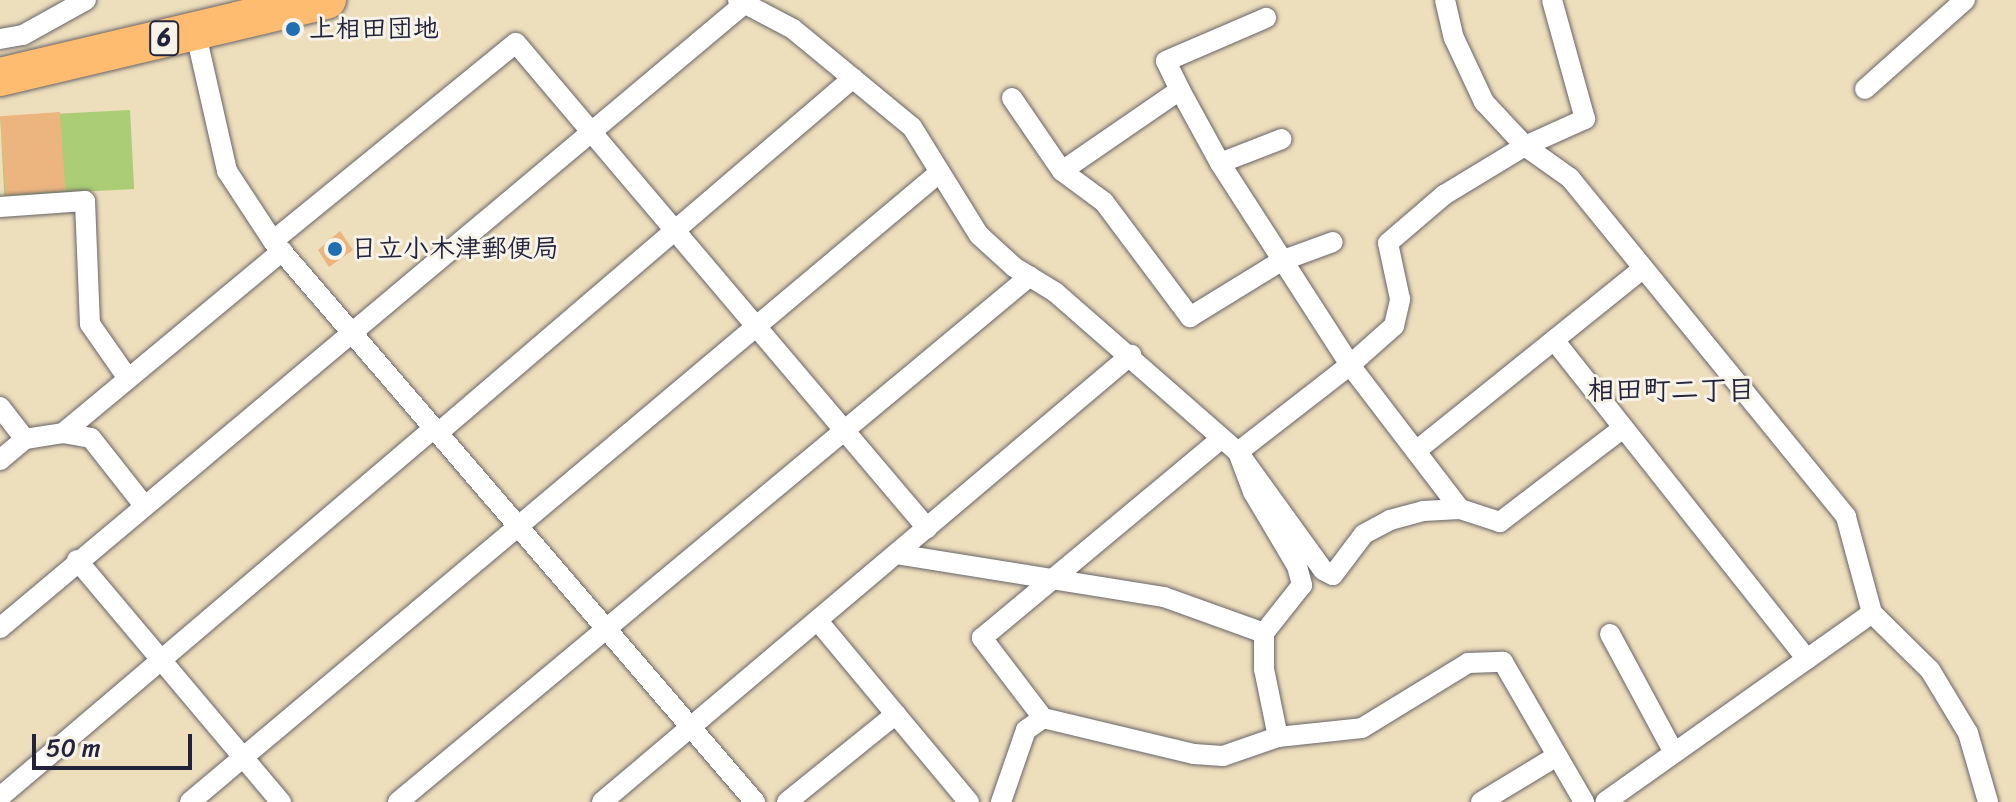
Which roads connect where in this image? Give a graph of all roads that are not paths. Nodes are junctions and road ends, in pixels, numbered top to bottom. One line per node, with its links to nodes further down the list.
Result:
1 (86, 0): 9 (street)
2 (327, 0): 8 (highway, 6)
3 (1445, 0): 17 (street)
4 (1552, 0): 17 (street)
5 (1965, 0): 12 (street)
6 (741, 2): 11 (street); 15 (street)
7 (1266, 18): 13 (street)
8 (195, 30): 10 (highway, 6); 24 (street)
9 (0, 39)
10 (0, 77)
11 (853, 78): 20 (street); 22 (street)
12 (1865, 89)
13 (1180, 90): 18 (street); 19 (street)
14 (1012, 98): 19 (street)
15 (592, 131): 22 (street); 24 (street); 29 (street)
16 (1282, 139): 18 (street)
17 (1525, 146): 26 (street); 32 (street)
18 (1220, 163): 25 (street)
19 (1062, 171): 25 (street)
20 (940, 172): 27 (street); 28 (street)
21 (0, 207): 33 (street)
22 (675, 230): 28 (street); 36 (street)
23 (1333, 242): 25 (street)
24 (278, 246): 29 (street); 33 (street)
25 (1281, 261): 32 (street)
26 (1642, 269): 30 (street); 51 (street)
27 (1030, 276): 31 (street); 37 (street)
28 (757, 327): 37 (street); 46 (street)
29 (351, 332): 36 (street); 44 (street)
30 (1554, 340): 35 (street); 41 (street)
31 (1131, 355): 40 (street); 47 (street)
32 (1350, 365): 41 (street); 42 (street)
33 (127, 377): 38 (street)
34 (0, 407): 39 (street)
35 (1623, 428): 45 (street); 58 (street)
36 (436, 430): 46 (street); 57 (street)
37 (843, 430): 47 (street); 53 (street)
38 (63, 433): 39 (street); 44 (street)
39 (25, 439): 43 (street)
40 (1221, 439): 42 (street); 50 (street)
41 (1416, 451): 45 (street)
42 (1238, 452): 45 (street); 55 (street)
43 (0, 460)
44 (143, 504): 49 (street)
45 (1460, 509)
46 (519, 527): 53 (street); 65 (street)
47 (927, 528): 48 (street)
48 (897, 554): 50 (street); 52 (street)
49 (77, 560): 54 (street); 57 (street)
50 (1053, 581): 55 (street); 60 (street)
51 (1872, 613): 58 (street); 78 (street)
52 (818, 621): 59 (street); 61 (street)
53 (604, 626): 61 (street); 69 (street)
54 (0, 628)
55 (1264, 633): 62 (street)
56 (1610, 634): 63 (street)
57 (160, 659): 65 (street); 66 (street)
58 (1807, 659): 63 (street)
59 (896, 714): 72 (street); 73 (street)
60 (1043, 718): 62 (street); 74 (street)
61 (692, 729): 70 (street); 71 (street)
62 (1278, 737): 64 (street)
63 (1674, 753): 77 (street)
64 (1557, 756): 75 (street); 76 (street)
65 (243, 757): 67 (street); 68 (street)
66 (0, 797)
67 (190, 802)
68 (281, 802)
69 (398, 802)
70 (602, 802)
71 (755, 802)
72 (787, 802)
73 (969, 802)
74 (1001, 802)
75 (1481, 802)
76 (1584, 802)
77 (1605, 802)
78 (1988, 802)

